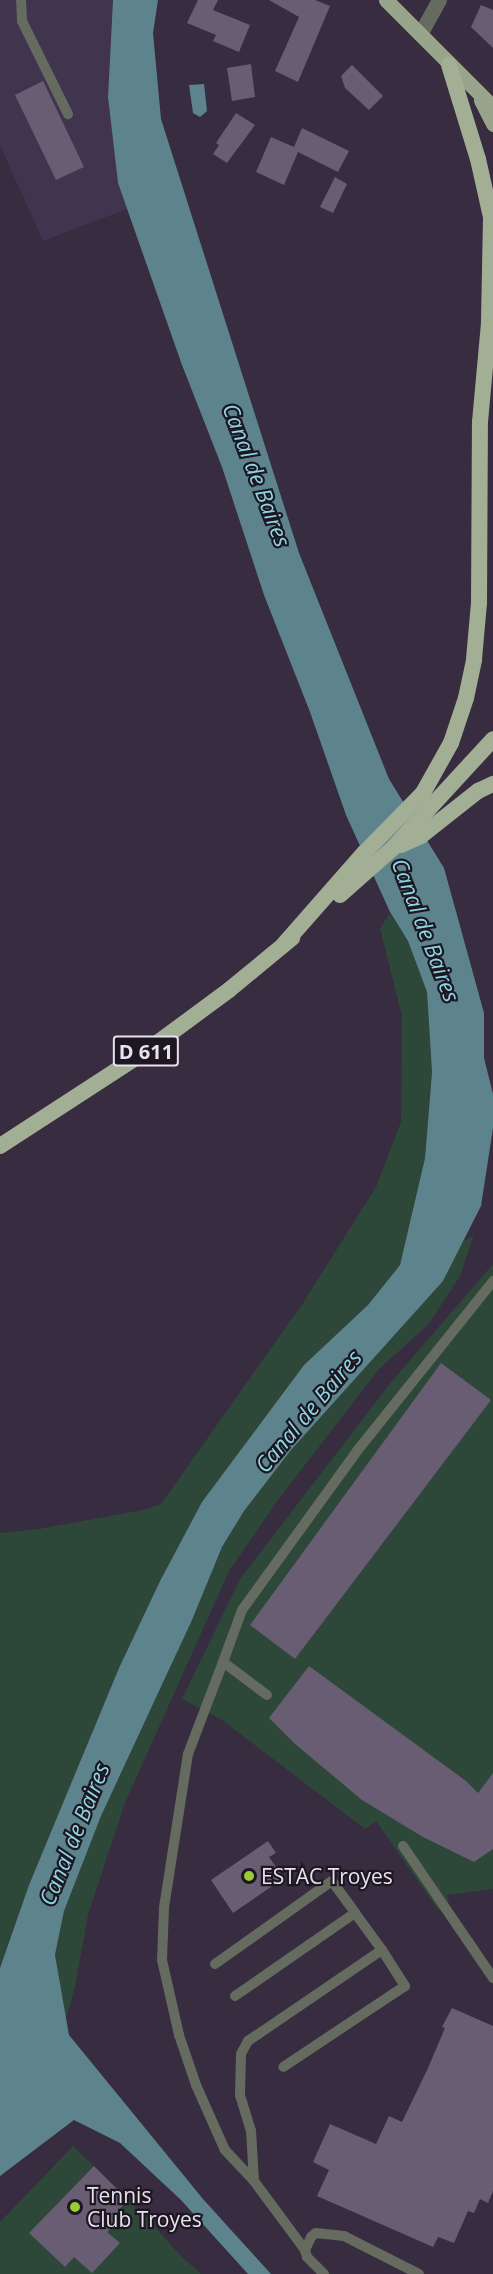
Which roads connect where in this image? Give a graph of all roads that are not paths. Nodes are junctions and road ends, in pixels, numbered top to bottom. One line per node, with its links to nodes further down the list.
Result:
1 (21, 0): 8 (lane)
2 (386, 0): 4 (main road)
3 (439, 0): 4 (street)
4 (420, 34): 5 (main road)
5 (448, 66): 6 (main road); 10 (highway)
6 (478, 95): 7 (main road); 9 (main road)
7 (493, 107)
8 (68, 114)
9 (493, 124)
10 (491, 321): 14 (highway)
11 (493, 739): 13 (highway)
12 (493, 784): 13 (highway)
13 (434, 815): 14 (highway)
14 (350, 878): 15 (highway, D 611)
15 (0, 1146)
16 (493, 1281): 17 (lane)
17 (223, 1662): 18 (lane); 26 (lane)
18 (267, 1695)
19 (403, 1846): 23 (lane)
20 (354, 1913): 21 (lane); 22 (lane); 24 (lane)
21 (382, 1950): 25 (lane); 26 (lane)
22 (215, 1964)
23 (493, 1978)
24 (235, 1996)
25 (283, 2067)
26 (254, 2181): 27 (lane)
27 (305, 2250): 28 (lane); 29 (lane)
28 (324, 2274)
29 (420, 2274)

